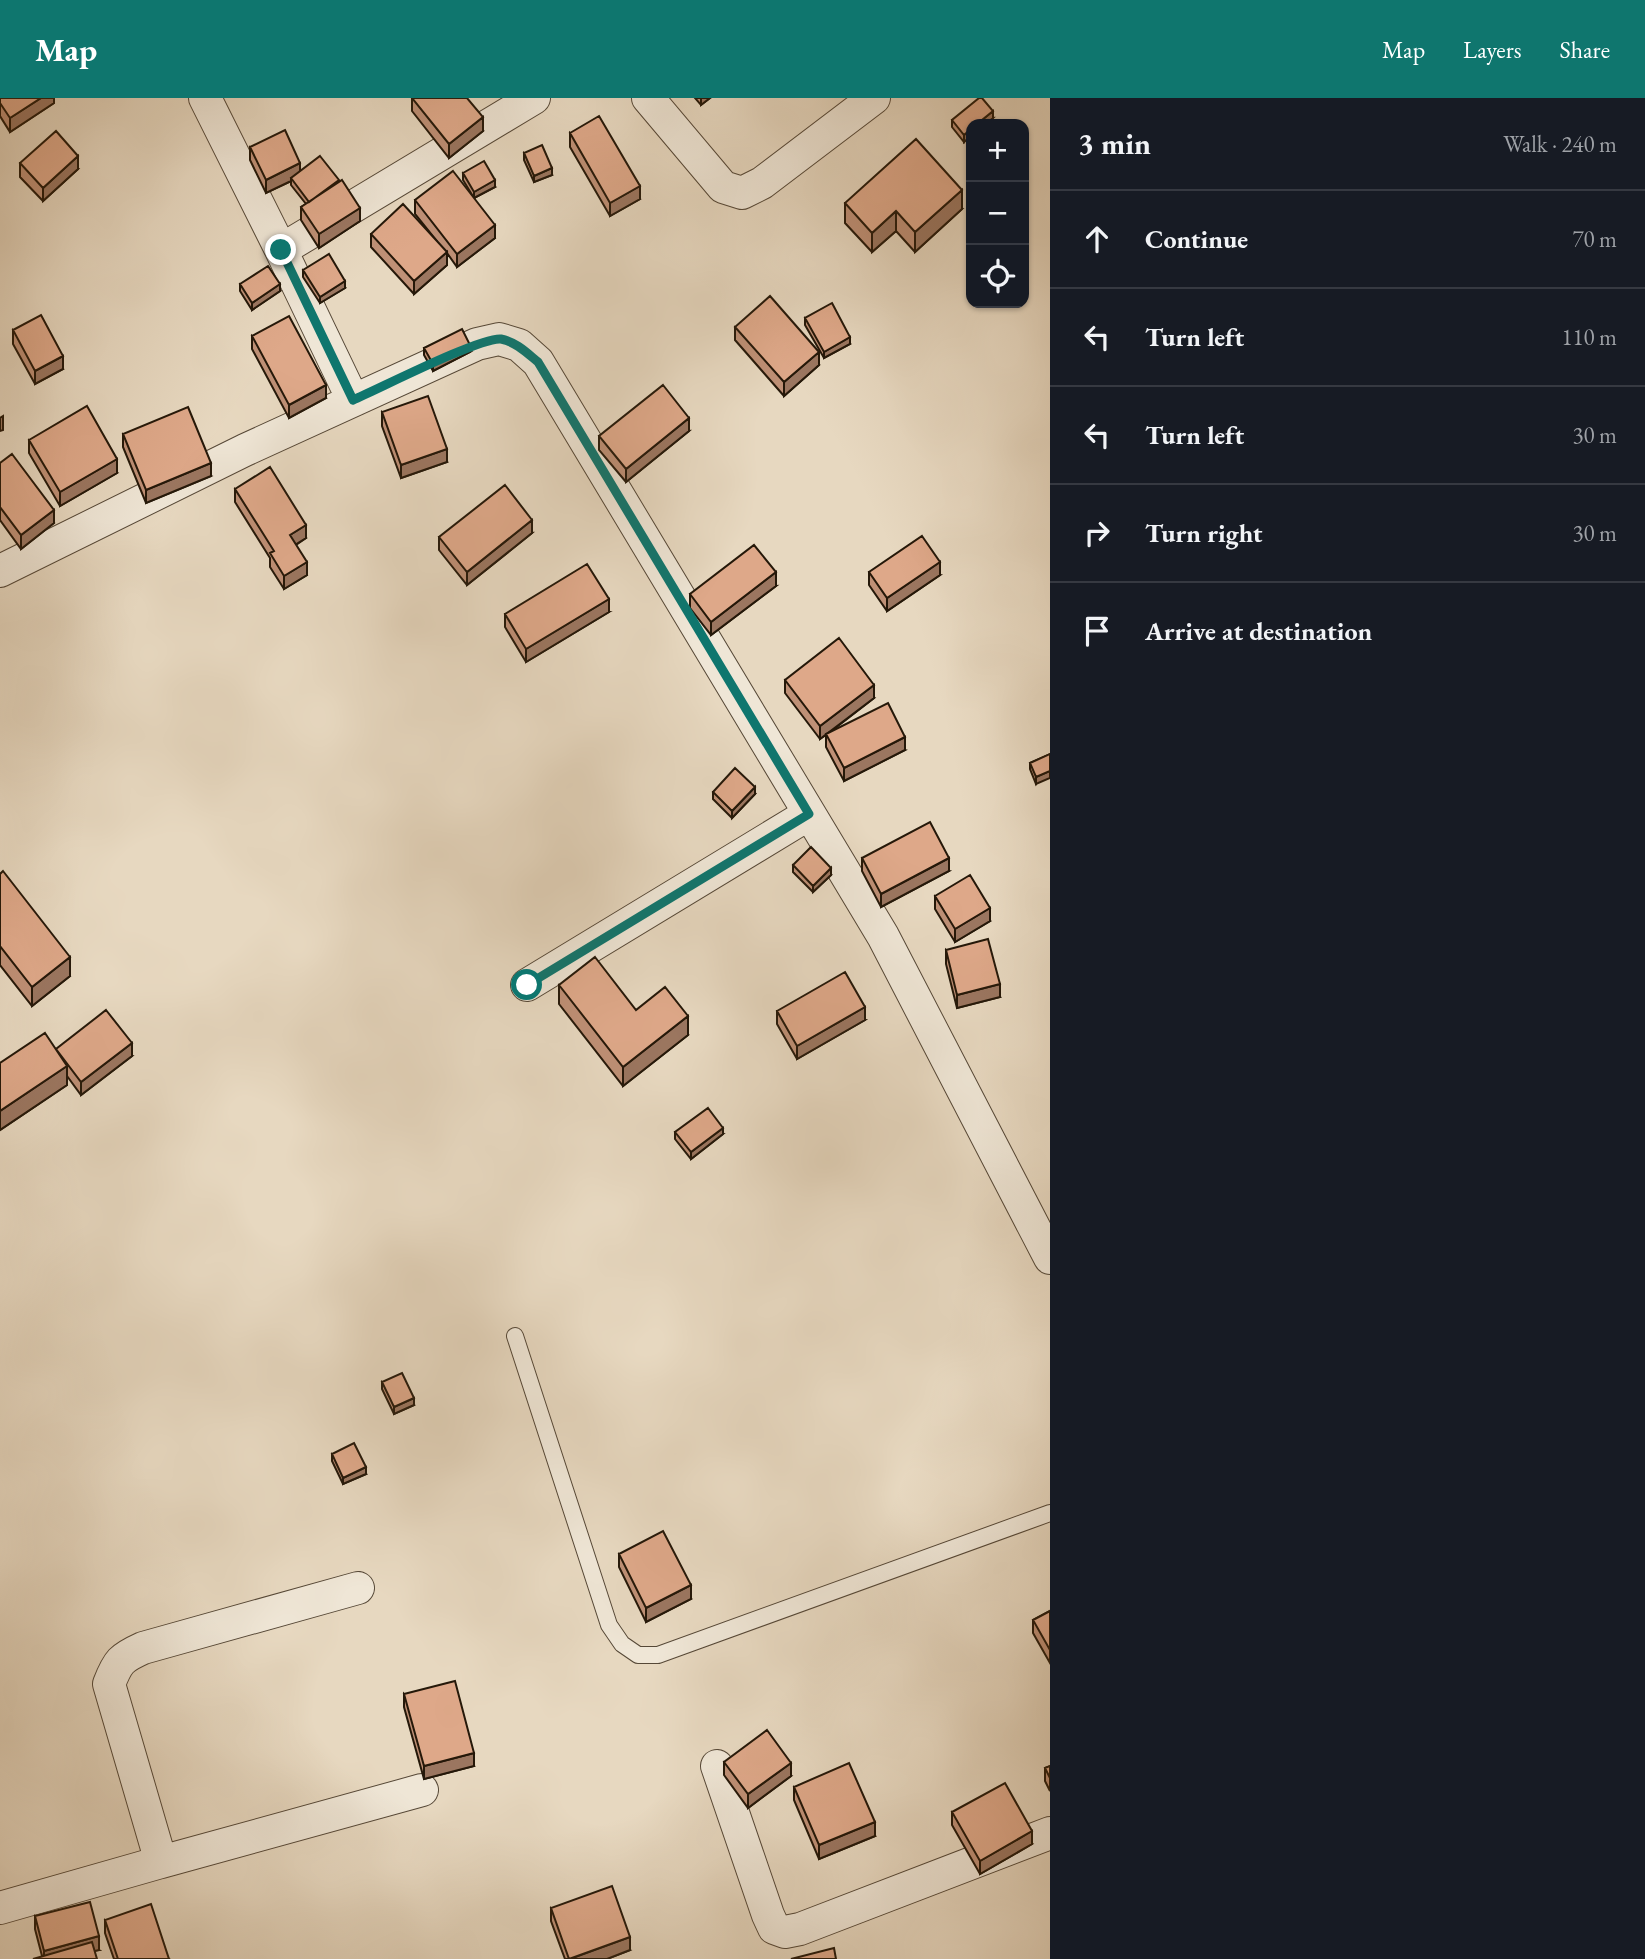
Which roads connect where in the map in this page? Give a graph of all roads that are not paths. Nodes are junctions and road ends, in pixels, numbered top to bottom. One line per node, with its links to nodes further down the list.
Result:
1 (205, 98): 5 (street)
2 (534, 98): 5 (street)
3 (648, 98): 4 (street)
4 (874, 98)
5 (281, 250): 6 (street)
6 (353, 400): 7 (street); 8 (street)
7 (2, 563)
8 (809, 814): 9 (street); 10 (street)
9 (527, 985)
10 (1050, 1258)
11 (515, 1336): 12 (lane)
12 (1050, 1513)
13 (358, 1588): 17 (street)
14 (717, 1766): 16 (street)
15 (422, 1790): 17 (street)
16 (1050, 1833)
17 (161, 1862): 18 (street)
18 (0, 1908)

